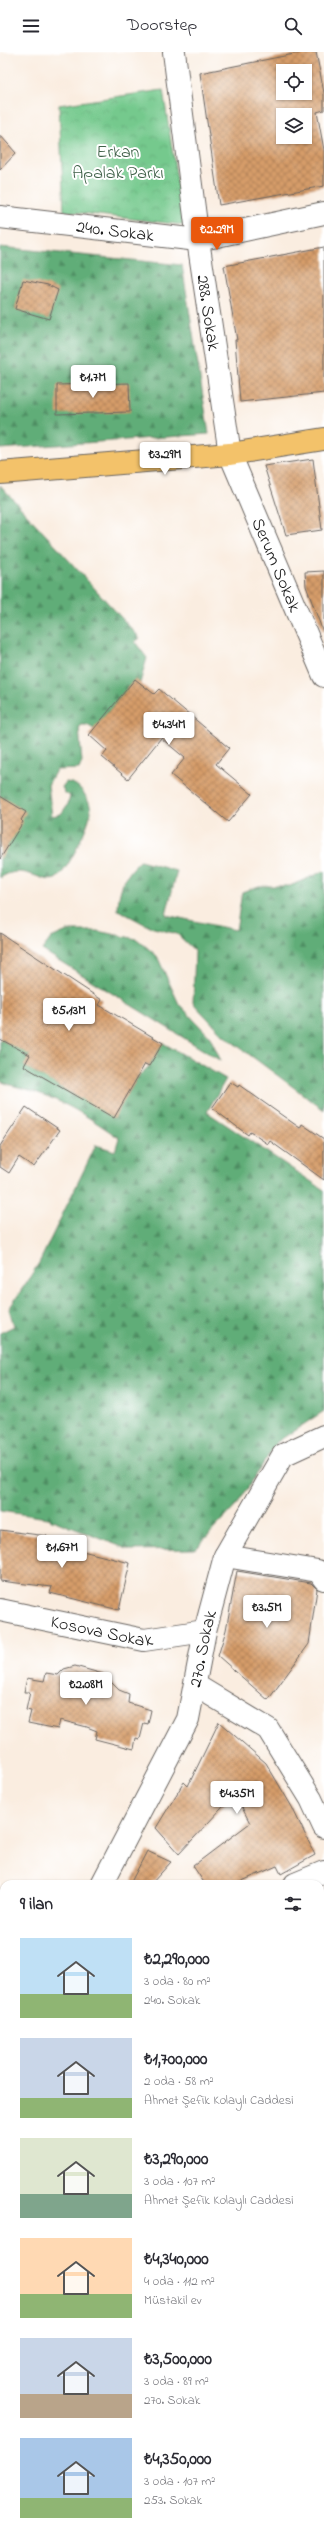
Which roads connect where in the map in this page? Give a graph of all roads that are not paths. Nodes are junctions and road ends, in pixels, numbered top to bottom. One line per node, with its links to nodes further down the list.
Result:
1 (174, 52): 4 (street, 288. Sokak)
2 (324, 213): 4 (street, 240. Sokak)
3 (0, 217): 4 (street, 240. Sokak)
4 (198, 240): 6 (street, 288. Sokak)
5 (324, 439): 6 (main road)
6 (230, 454): 7 (main road); 8 (street, Serum Sokak)
7 (0, 473)
8 (323, 668)
9 (324, 1436): 10 (street, 270. Sokak)
10 (225, 1556): 11 (street); 13 (street, 270. Sokak)
11 (324, 1579)
12 (0, 1610): 13 (street, Kosova Sokak)
13 (205, 1631): 14 (street, 270. Sokak)
14 (195, 1685): 15 (street); 17 (street, 270. Sokak)
15 (324, 1827)
16 (324, 1872): 18 (street)
17 (104, 1880)
18 (305, 1880)

